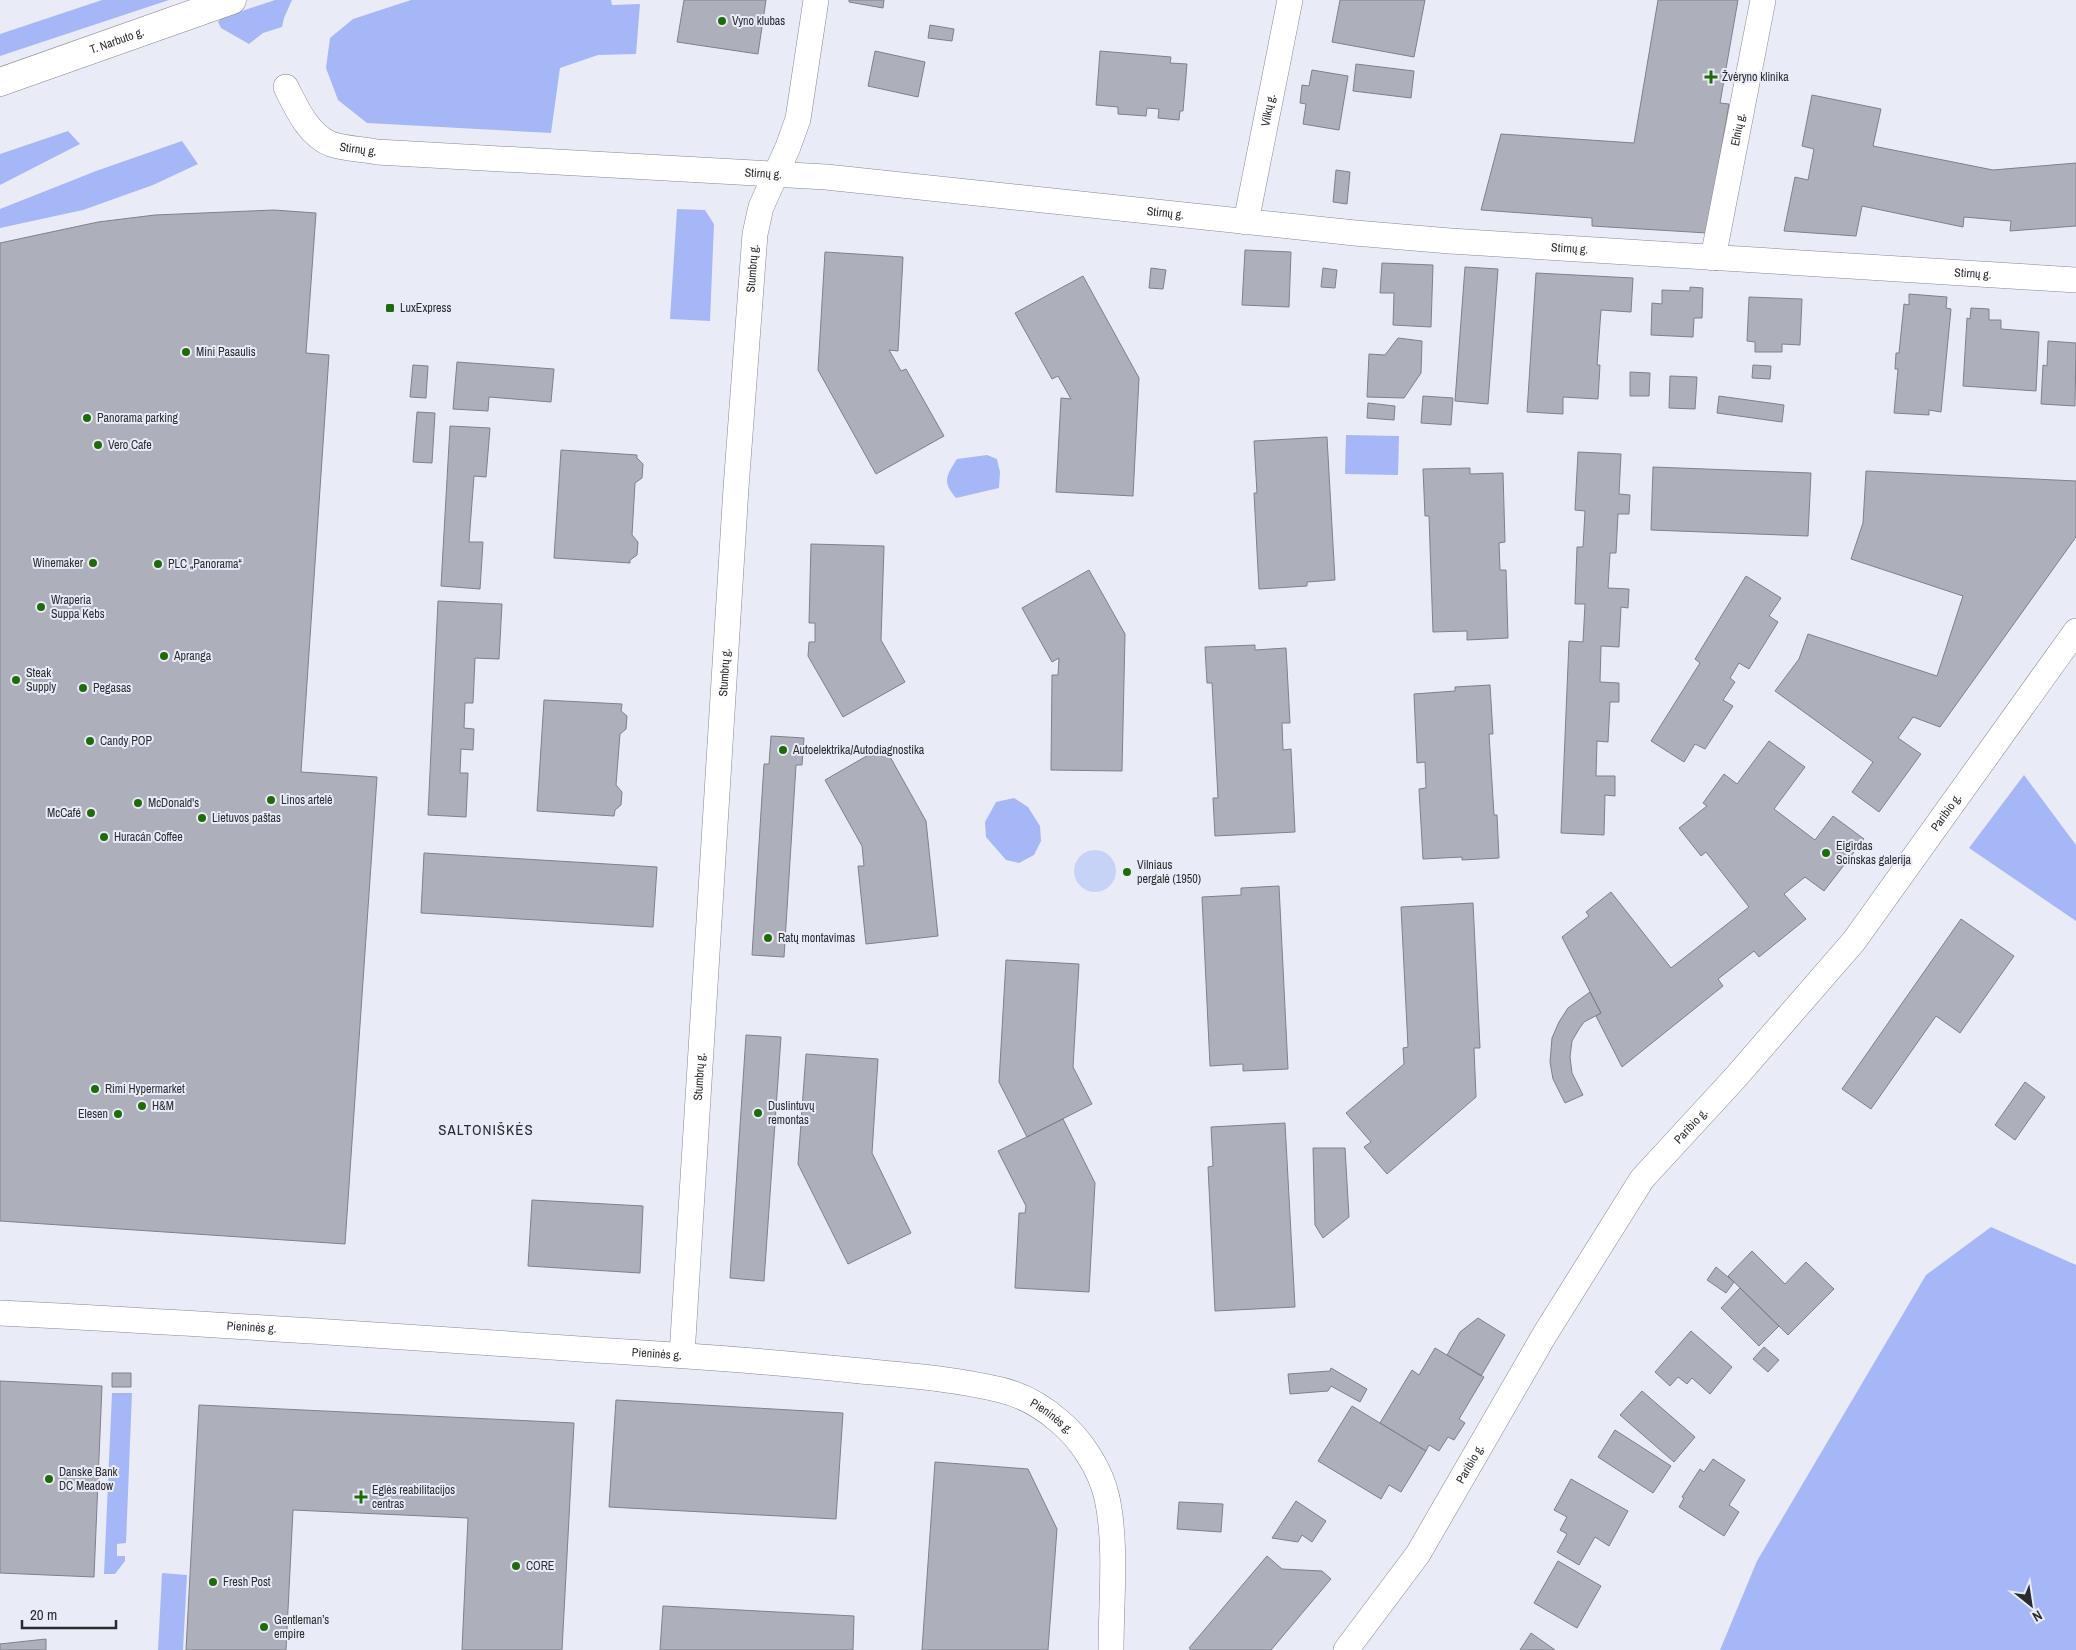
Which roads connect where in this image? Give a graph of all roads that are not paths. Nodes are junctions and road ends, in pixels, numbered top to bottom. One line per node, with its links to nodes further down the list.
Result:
1 (232, 0): 5 (main road, T. Narbuto g.)
2 (816, 0): 7 (street, Stumbrų g.)
3 (1290, 0): 8 (street, Vilkų g.)
4 (1763, 0): 9 (street, Elnių g.)
5 (0, 82)
6 (286, 87): 7 (street, Stirnų g.)
7 (774, 176): 8 (street, Stirnų g.); 13 (street, Stumbrų g.)
8 (1246, 222): 9 (street, Stirnų g.)
9 (1713, 258): 10 (street, Stirnų g.)
10 (2076, 280)
11 (2076, 631): 15 (street, Paribio g.)
12 (0, 1313): 13 (street, Pieninės g.)
13 (682, 1355): 14 (street, Pieninės g.)
14 (1111, 1650)
15 (1346, 1650)

